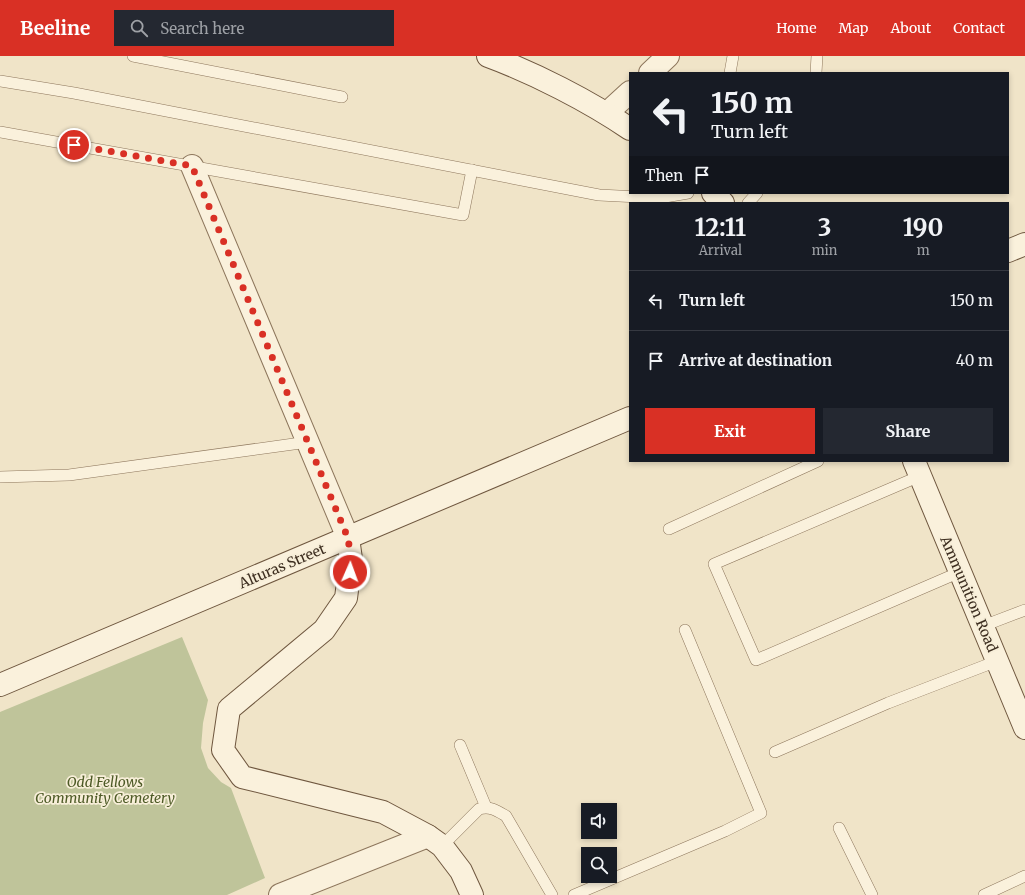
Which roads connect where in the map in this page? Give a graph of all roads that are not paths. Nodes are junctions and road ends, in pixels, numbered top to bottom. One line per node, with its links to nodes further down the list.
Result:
1 (133, 56): 12 (lane)
2 (488, 56): 6 (street)
3 (668, 56): 7 (street)
4 (733, 56): 8 (lane)
5 (817, 56): 9 (lane)
6 (510, 60): 13 (street)
7 (651, 72)
8 (730, 72)
9 (816, 72)
10 (0, 80): 17 (lane)
11 (629, 93): 13 (street)
12 (342, 97)
13 (607, 113): 14 (street)
14 (629, 128)
15 (0, 132): 16 (lane)
16 (192, 166): 17 (lane); 26 (street)
17 (472, 170): 18 (lane)
18 (682, 194)
19 (714, 194): 21 (street)
20 (756, 194): 22 (lane)
21 (722, 202)
22 (749, 202)
23 (1025, 244): 24 (street)
24 (1009, 251)
25 (629, 418): 31 (street, Alturas Street)
26 (308, 442): 29 (lane); 31 (street)
27 (816, 462): 30 (lane)
28 (917, 468): 32 (street, Ammunition Road); 32 (lane)
29 (0, 477)
30 (669, 529)
31 (348, 538): 37 (street, Alturas Street); 43 (street)
32 (960, 572): 34 (street, Ammunition Road)
33 (1025, 610): 34 (lane)
34 (983, 626): 36 (street, Ammunition Road)
35 (685, 630): 49 (lane)
36 (997, 661): 38 (street, Ammunition Road); 40 (lane)
37 (0, 685)
38 (1023, 719)
39 (460, 745): 41 (lane)
40 (775, 752)
41 (486, 807): 43 (lane); 48 (lane)
42 (839, 828): 45 (lane)
43 (435, 841): 46 (street); 47 (street)
44 (1025, 876): 50 (lane)
45 (867, 894)
46 (280, 895)
47 (472, 895)
48 (552, 895)
49 (574, 895)
50 (984, 895)

